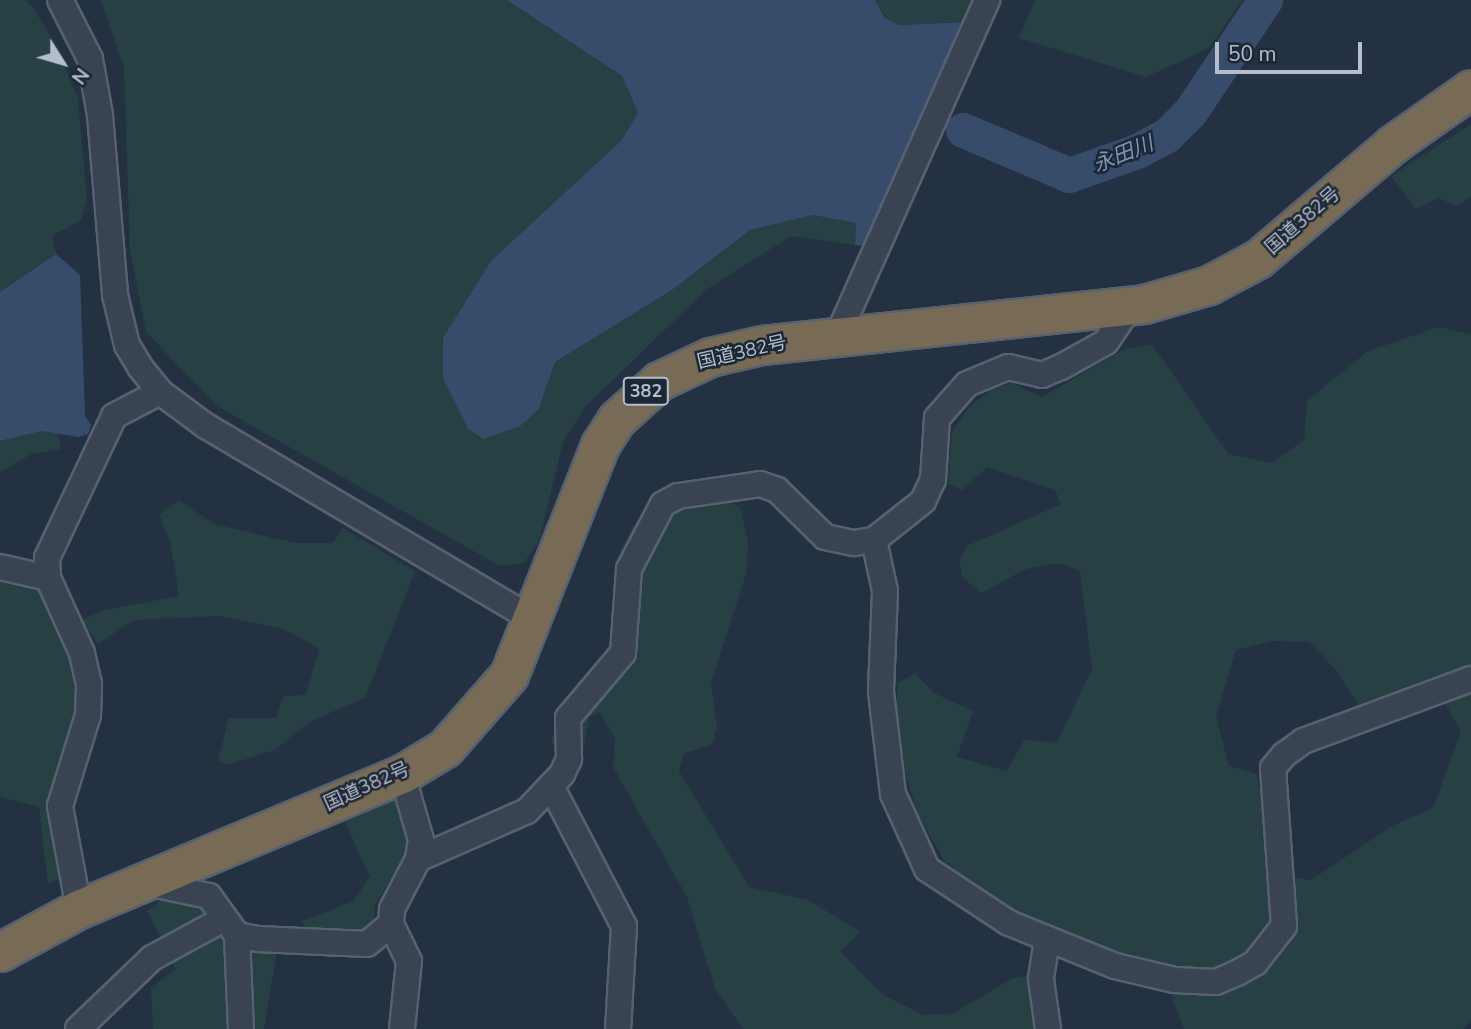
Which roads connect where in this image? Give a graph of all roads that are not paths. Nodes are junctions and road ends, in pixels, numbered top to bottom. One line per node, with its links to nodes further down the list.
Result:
1 (60, 0): 6 (street)
2 (987, 0): 5 (street)
3 (1471, 89): 4 (highway, 国道382号 / 382)
4 (1130, 305): 5 (highway, 国道382号 / 382); 7 (street)
5 (838, 335): 10 (highway, 国道382号 / 382)
6 (160, 392): 9 (street); 10 (street)
7 (874, 540): 13 (street); 19 (street)
8 (0, 567): 9 (street)
9 (48, 578): 16 (street)
10 (534, 620): 12 (highway, 国道382号 / 382)
11 (1471, 679): 19 (street)
12 (402, 774): 14 (street); 15 (highway, 国道382号 / 382)
13 (551, 786): 14 (street); 24 (street)
14 (418, 859): 17 (street)
15 (147, 883): 16 (highway, 国道382号 / 382); 18 (street)
16 (79, 909): 20 (highway, 国道382号 / 382)
17 (391, 924): 18 (street); 23 (street)
18 (229, 928): 21 (street); 22 (street)
19 (1047, 940): 25 (street)
20 (0, 952)
21 (78, 1029)
22 (241, 1029)
23 (402, 1029)
24 (618, 1029)
25 (1048, 1029)

